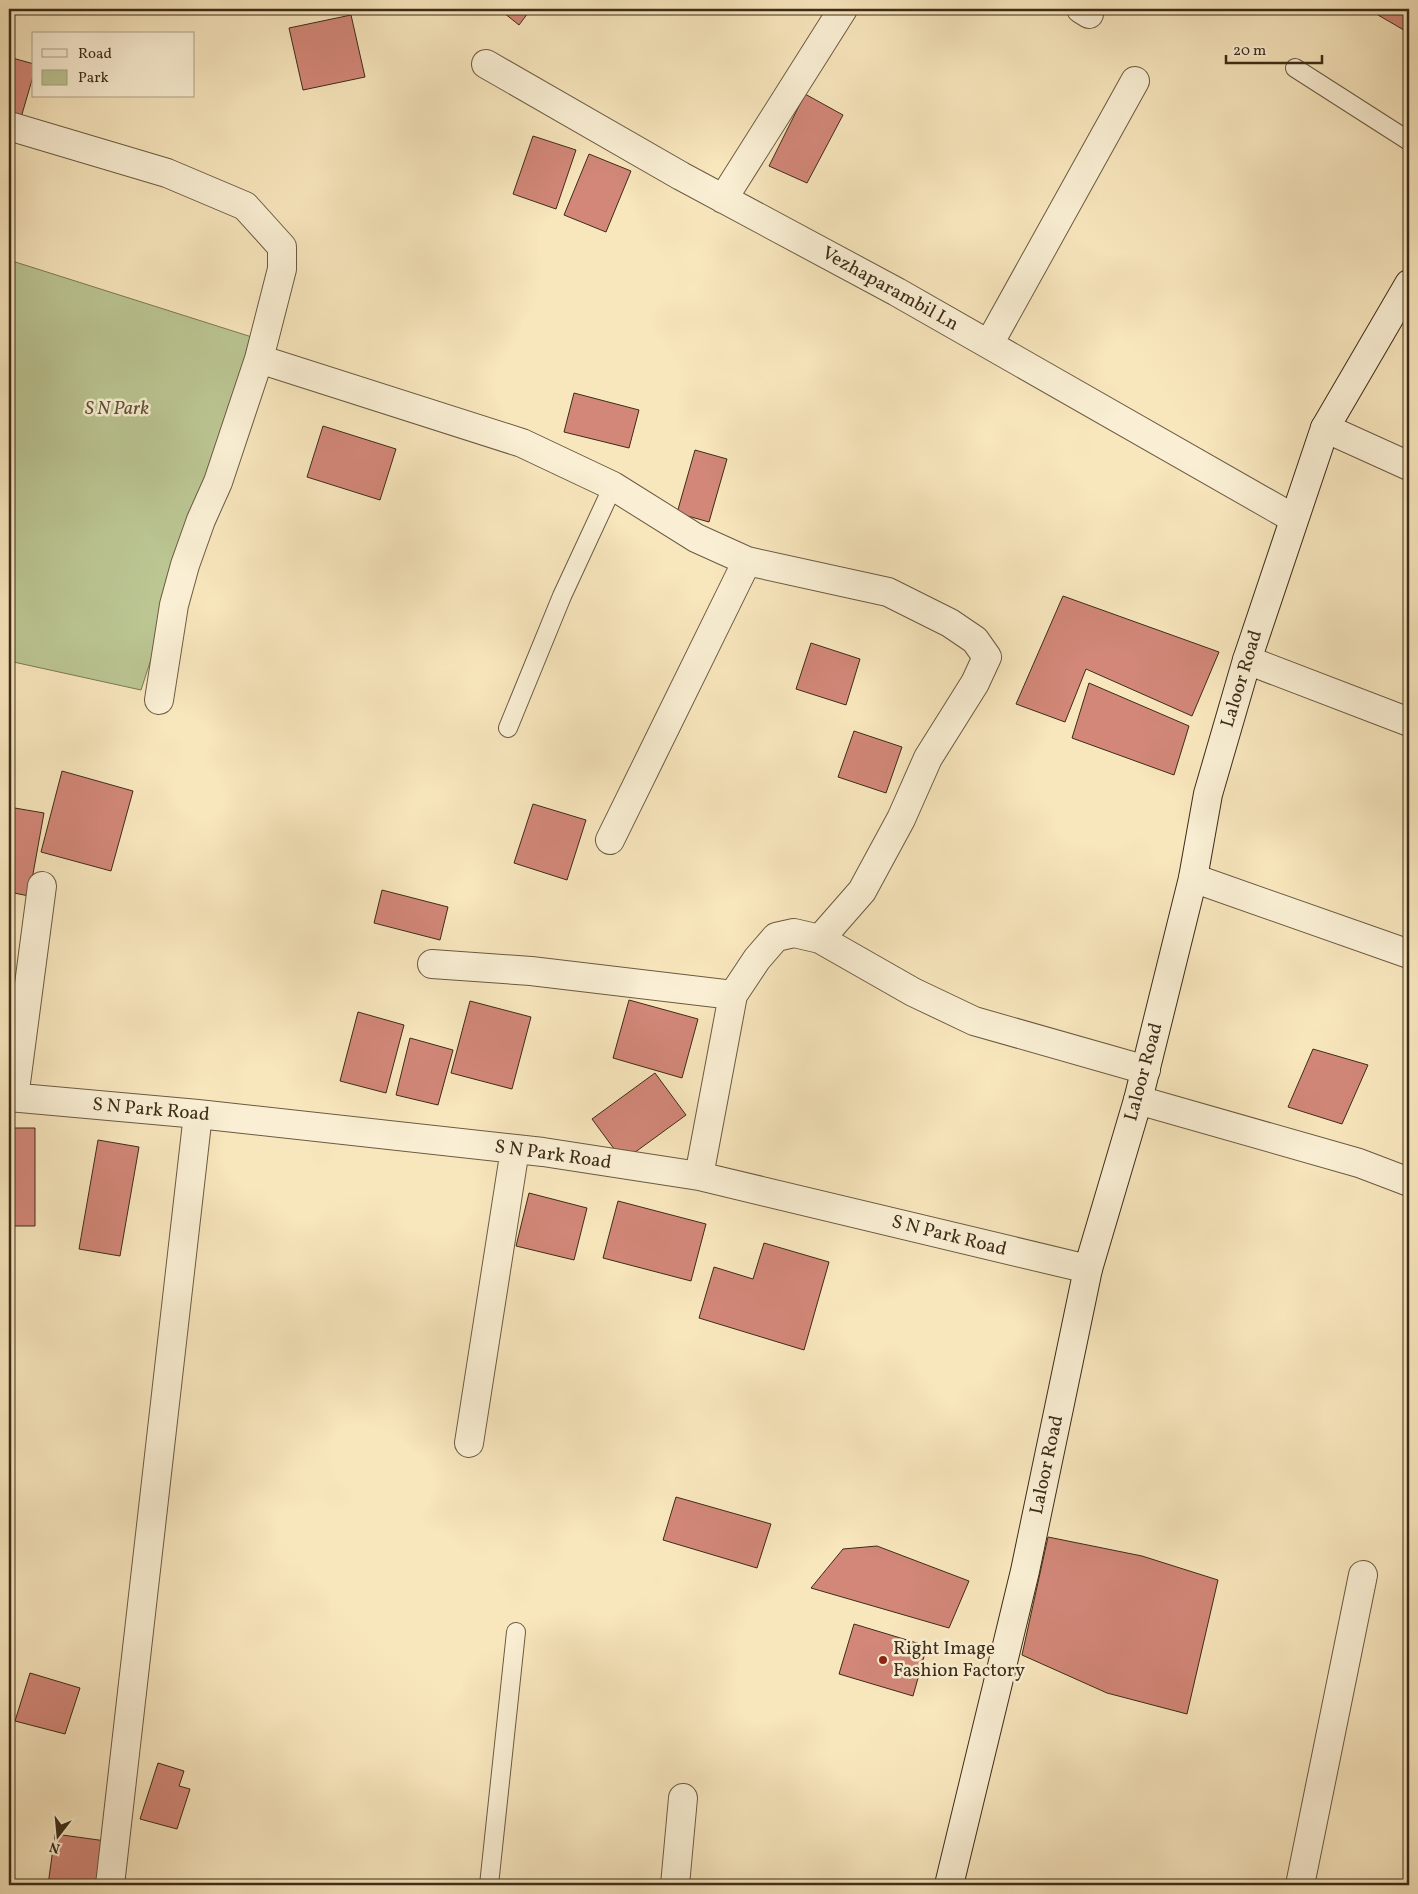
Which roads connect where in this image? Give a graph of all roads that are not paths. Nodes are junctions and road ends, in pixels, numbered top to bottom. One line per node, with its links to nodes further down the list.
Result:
1 (843, 9): 7 (street)
2 (486, 64): 7 (street, Vezhaparambil Ln)
3 (1296, 68): 6 (lane)
4 (1135, 81): 9 (street)
5 (9, 126): 10 (street)
6 (1409, 141)
7 (723, 199): 9 (street, Vezhaparambil Ln)
8 (1409, 284): 11 (street, Laloor Road)
9 (988, 344): 14 (street, Vezhaparambil Ln)
10 (259, 359): 13 (street); 17 (street)
11 (1325, 428): 12 (street); 14 (street, Laloor Road)
12 (1409, 466)
13 (613, 486): 15 (street); 19 (lane)
14 (1293, 518): 16 (street, Laloor Road)
15 (747, 561): 20 (street); 23 (street)
16 (1247, 660): 18 (street); 21 (street, Laloor Road)
17 (159, 700)
18 (1409, 722)
19 (508, 728)
20 (610, 840)
21 (1193, 878): 24 (street); 27 (street, Laloor Road)
22 (42, 886): 28 (street)
23 (820, 939): 26 (street); 27 (street)
24 (1409, 954)
25 (432, 964): 26 (street)
26 (732, 995): 32 (street)
27 (1146, 1070): 29 (street, Laloor Road)
28 (12, 1098): 30 (street, S N Park Road)
29 (1138, 1100): 33 (street); 34 (street, Laloor Road)
30 (198, 1114): 31 (street, S N Park Road); 39 (street)
31 (515, 1149): 32 (street, S N Park Road); 35 (street)
32 (699, 1176): 34 (street, S N Park Road)
33 (1409, 1182)
34 (1088, 1270): 42 (street, Laloor Road)
35 (468, 1442)
36 (1362, 1575): 43 (street)
37 (516, 1632): 40 (lane)
38 (683, 1798): 41 (street)
39 (110, 1885)
40 (489, 1885)
41 (674, 1885)
42 (949, 1885)
43 (1300, 1885)

